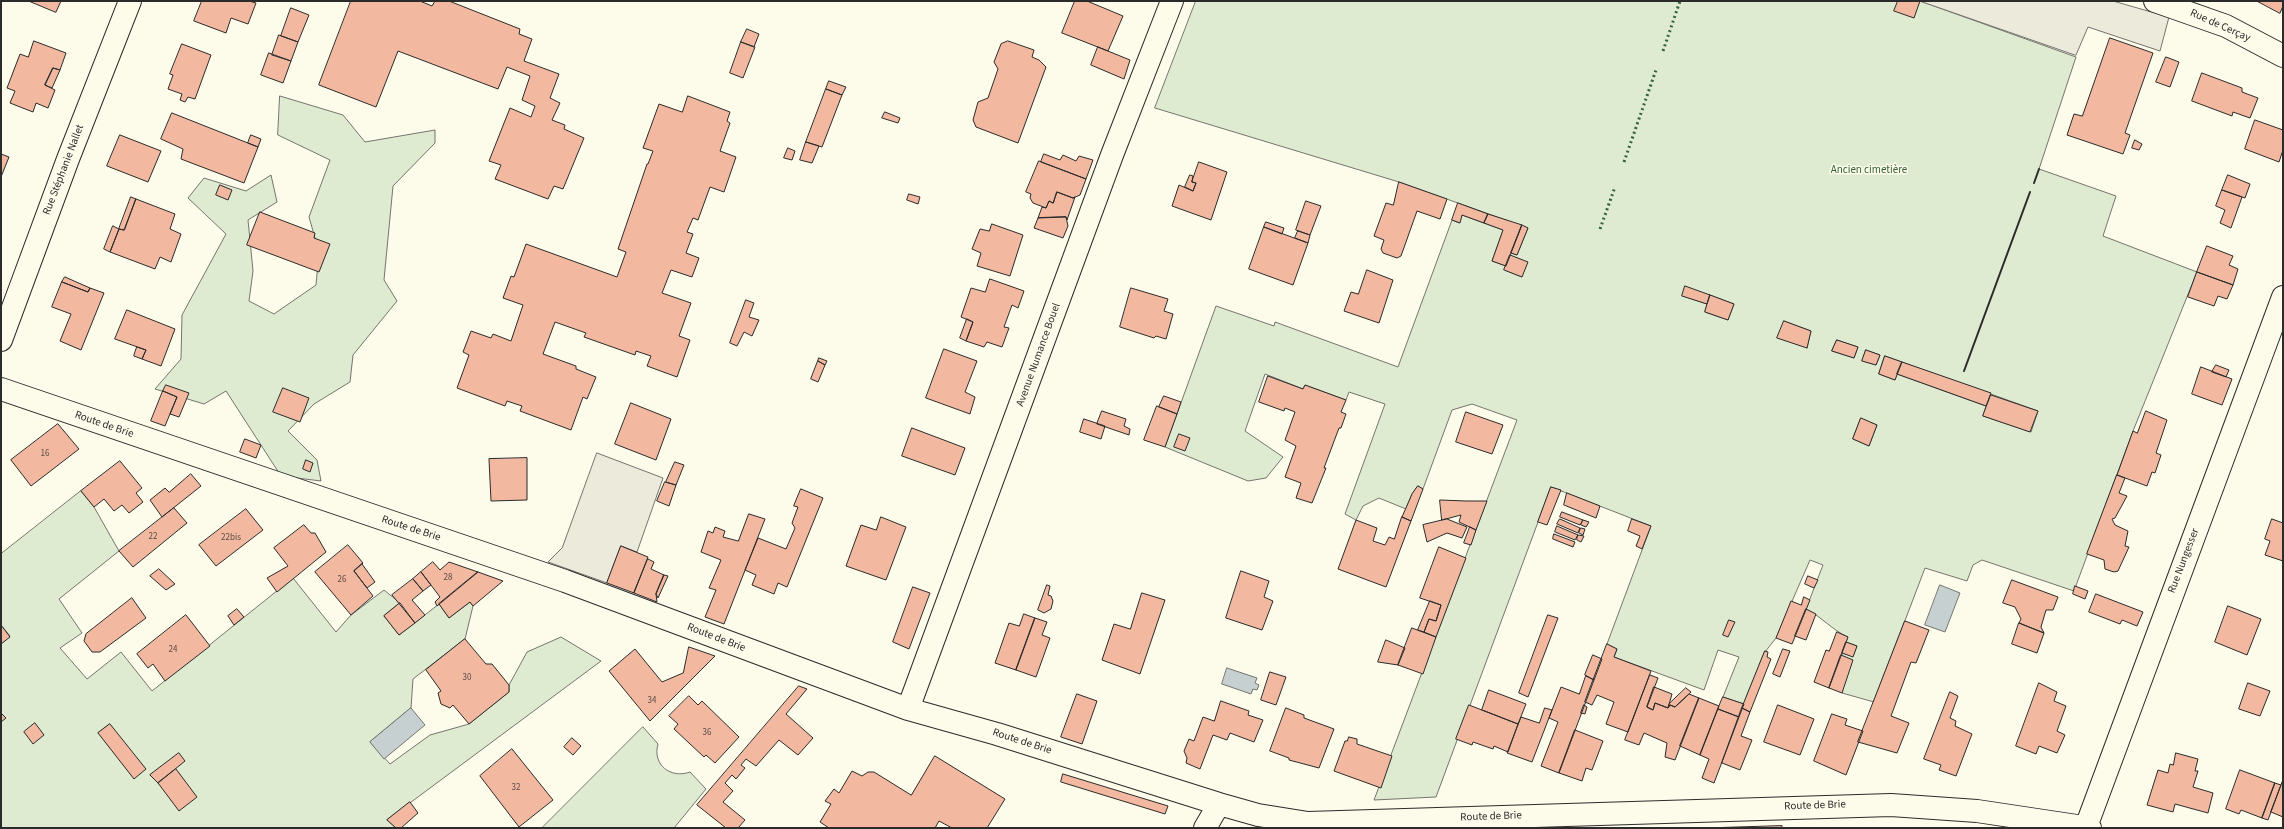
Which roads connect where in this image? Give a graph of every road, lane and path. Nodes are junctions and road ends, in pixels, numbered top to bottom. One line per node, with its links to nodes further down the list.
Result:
1 (130, 1): 6 (street, Rue Stéphanie Nallet)
2 (1172, 1): 8 (street, Avenue Numance Bouel)
3 (2167, 2): 4 (street, Rue de Cerçay)
4 (2283, 56)
5 (2283, 297): 11 (street, Rue Nungesser)
6 (1, 340)
7 (1, 389): 8 (street, Route de Brie)
8 (908, 710): 9 (street, Route de Brie)
9 (1219, 804): 10 (street, Route de Brie); 12 (street)
10 (1309, 825): 11 (street, Route de Brie)
11 (2088, 827)
12 (1205, 828)

